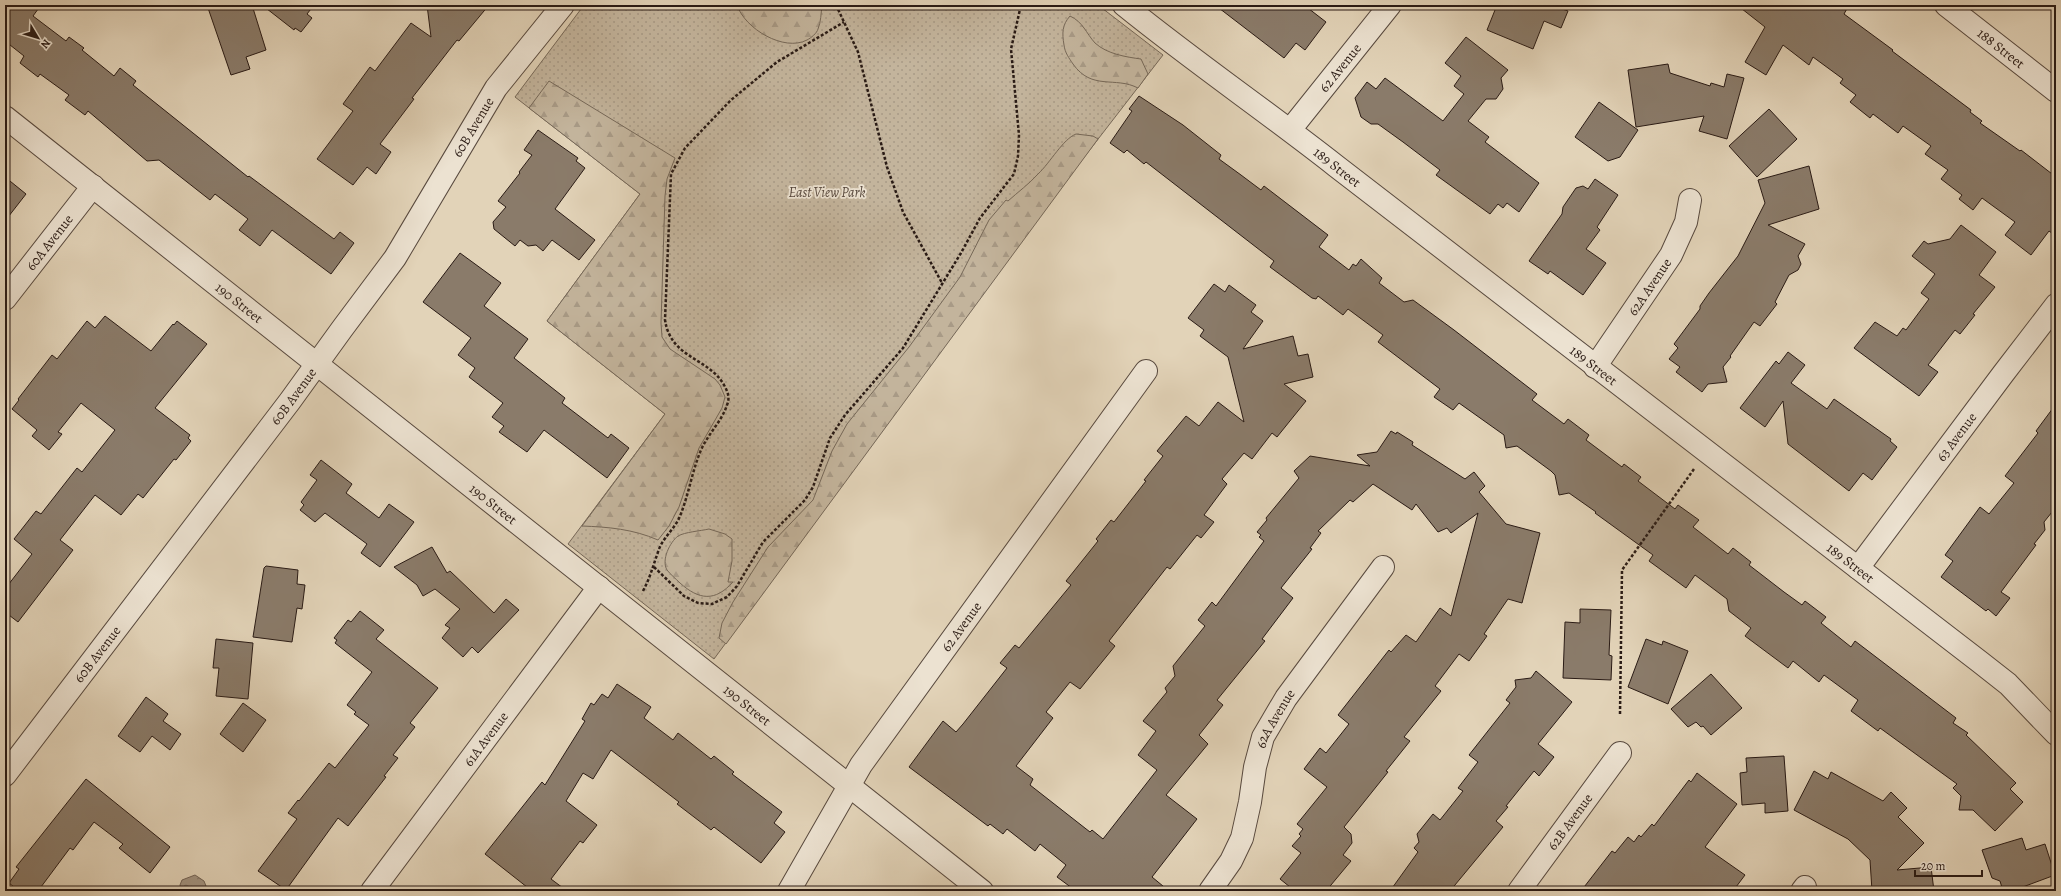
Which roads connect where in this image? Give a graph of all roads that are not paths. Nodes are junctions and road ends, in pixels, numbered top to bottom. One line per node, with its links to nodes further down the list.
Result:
1 (563, 5): 12 (street, 60B Avenue)
2 (1124, 5): 7 (street, 189 Street)
3 (1390, 5): 7 (street, 62 Avenue)
4 (1946, 5): 5 (street, 188 Street)
5 (2056, 91)
6 (5, 117): 8 (street, 190 Street)
7 (1290, 130): 13 (street, 189 Street)
8 (93, 186): 10 (street, 60A Avenue); 12 (street, 190 Street)
9 (1690, 200): 13 (street, 62A Avenue)
10 (5, 299)
11 (2056, 305): 16 (street, 63 Avenue)
12 (318, 363): 17 (street, 190 Street); 20 (street, 60B Avenue)
13 (1595, 367): 16 (street, 189 Street)
14 (1146, 371): 21 (street, 62 Avenue)
15 (1383, 567): 25 (street, 62A Avenue)
16 (1858, 568): 18 (street, 189 Street)
17 (599, 587): 21 (street, 190 Street); 22 (street, 61A Avenue)
18 (2056, 734)
19 (1620, 753): 26 (street, 62B Avenue)
20 (5, 775)
21 (848, 785): 23 (street, 62 Avenue); 24 (street, 190 Street)
22 (372, 891)
23 (789, 891)
24 (982, 891)
25 (1210, 891)
26 (1519, 891)

